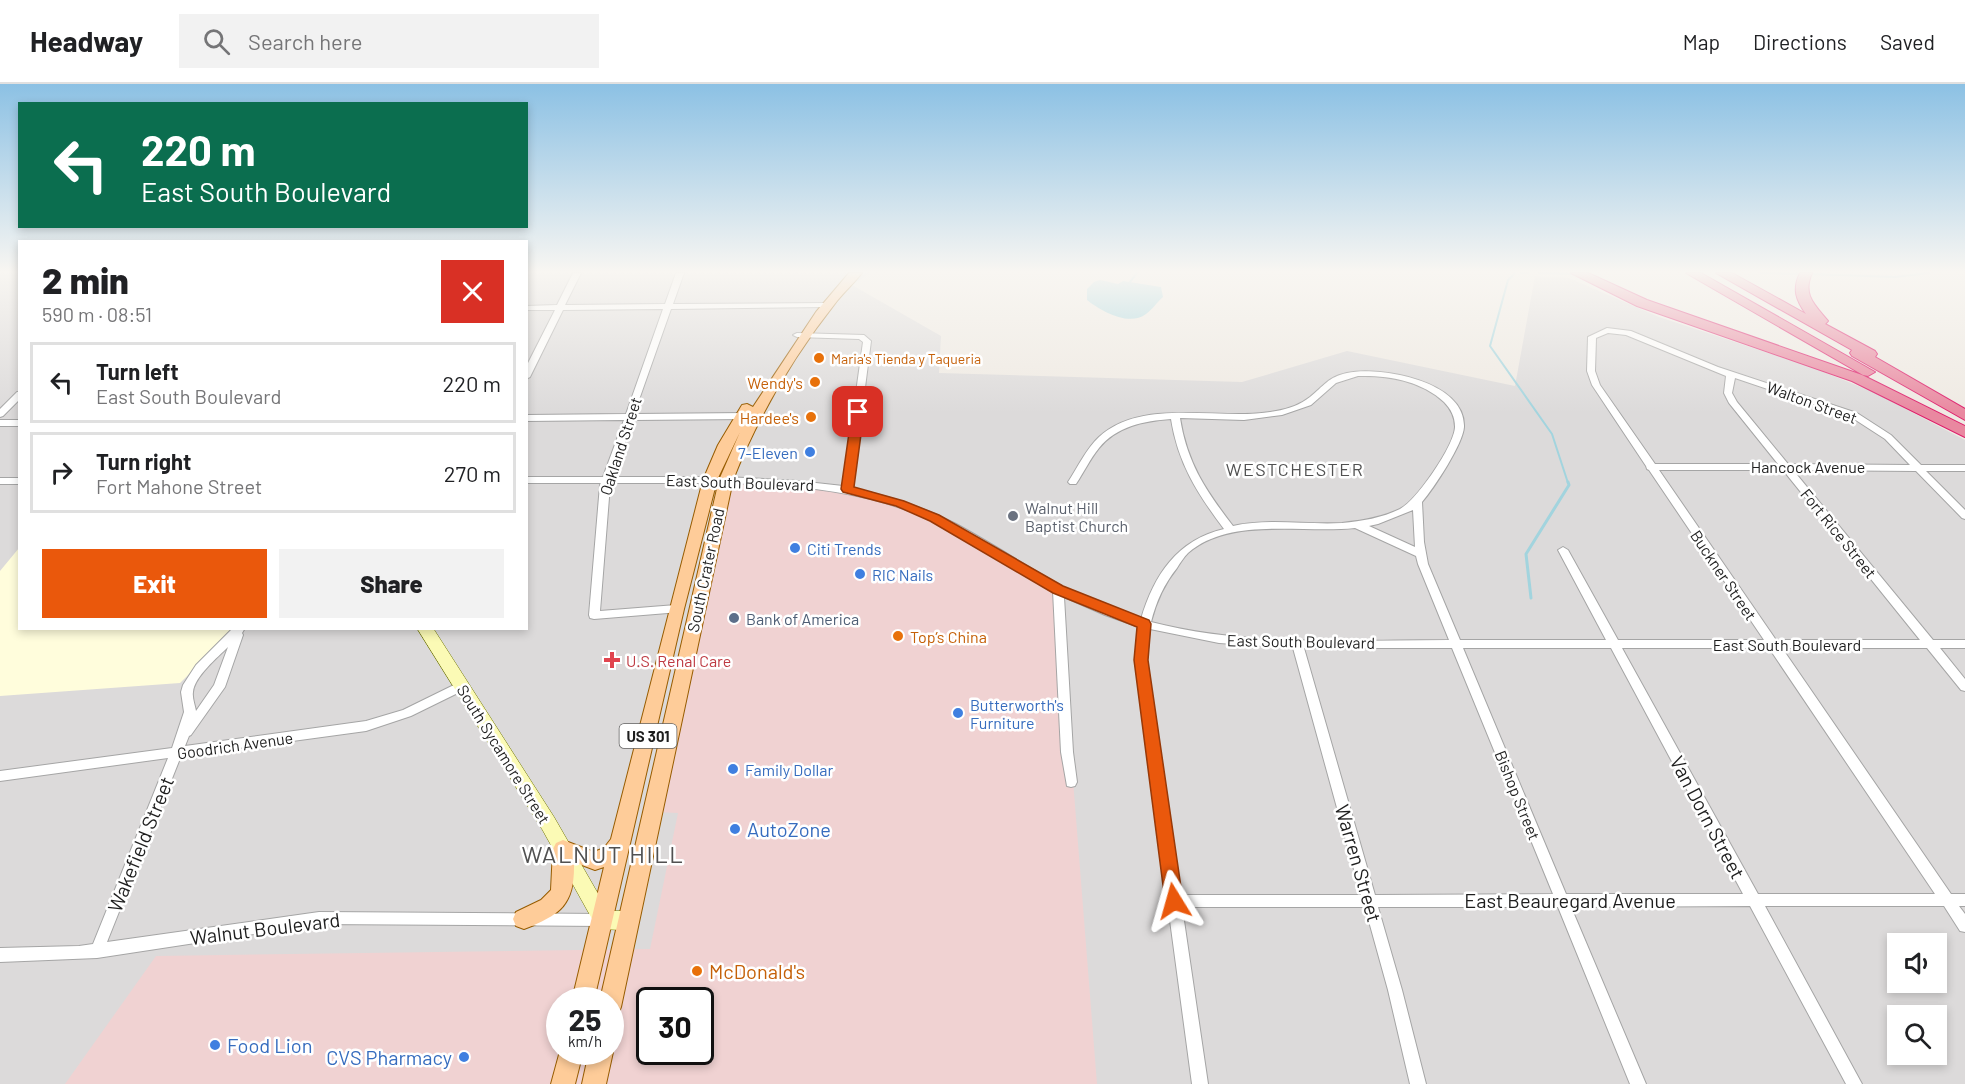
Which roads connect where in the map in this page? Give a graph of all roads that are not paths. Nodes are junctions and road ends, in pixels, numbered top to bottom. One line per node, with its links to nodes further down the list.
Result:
1 (554, 320): 11 (street)
2 (664, 320): 18 (street, Oakland Street)
3 (813, 320): 9 (main road, South Crater Road / US 301)
4 (1690, 320): 23 (highway)
5 (1773, 320): 23 (highway)
6 (1795, 320): 16 (highway)
7 (1807, 320): 10 (highway)
8 (1821, 320): 10 (highway)
9 (802, 335): 17 (main road, South Crater Road / US 301); 34 (street)
10 (1841, 338): 14 (highway)
11 (528, 373)
12 (1731, 374): 24 (street, Fort Rice Street); 25 (street, Walton Street); 26 (street, Buckner Street)
13 (18, 396): 15 (street)
14 (1965, 409)
15 (0, 414)
16 (1965, 415)
17 (748, 416): 18 (street); 30 (main road, South Crater Road / US 301)
18 (629, 417): 20 (street); 29 (street, Oakland Street)
19 (1175, 417): 33 (street); 35 (street); 38 (street)
20 (528, 418)
21 (0, 423): 22 (street)
22 (18, 423)
23 (1965, 431)
24 (1784, 466): 25 (street, Hancock Avenue); 26 (street, Hancock Avenue); 51 (street, Fort Rice Street)
25 (1918, 467): 27 (street, Hancock Avenue); 36 (street, Walton Street)
26 (1650, 468): 50 (street, Buckner Street)
27 (1965, 468)
28 (528, 480): 29 (street, East South Boulevard)
29 (607, 480): 30 (street, East South Boulevard); 42 (street, Oakland Street)
30 (718, 480): 34 (street, East South Boulevard); 42 (main road, South Crater Road / US 301); 69 (main road, South Crater Road / US 301)
31 (0, 481): 32 (street)
32 (18, 481)
33 (1073, 482)
34 (847, 489): 41 (street, East South Boulevard)
35 (1417, 502): 37 (street); 40 (street, Bishop Street)
36 (1965, 516)
37 (1358, 525): 38 (street); 40 (street)
38 (1230, 530): 43 (street)
39 (1563, 550): 49 (street, Van Dorn Street)
40 (1421, 554): 47 (street, Bishop Street)
41 (1058, 590): 43 (street, East South Boulevard); 58 (street)
42 (676, 609): 59 (main road, South Crater Road / US 301)
43 (1144, 624): 48 (street, East South Boulevard); 66 (street)
44 (239, 630): 55 (street, Wakefield Street)
45 (240, 630): 55 (street, Wakefield Street)
46 (426, 630): 53 (main road, South Sycamore Street)
47 (1456, 643): 48 (street, East South Boulevard); 49 (street, East South Boulevard); 62 (street, Bishop Street)
48 (1297, 644): 61 (street, Warren Street)
49 (1615, 644): 50 (street, East South Boulevard); 63 (street, Van Dorn Street)
50 (1771, 644): 51 (street, East South Boulevard); 64 (street, Buckner Street)
51 (1929, 644): 52 (street, East South Boulevard); 54 (street, Fort Rice Street)
52 (1965, 644)
53 (462, 686): 56 (street, Goodrich Avenue); 60 (main road, South Sycamore Street)
54 (1965, 687)
55 (182, 738): 56 (street, Wakefield Street)
56 (176, 753): 57 (street, Goodrich Avenue); 71 (street, Wakefield Street)
57 (0, 776)
58 (1071, 782)
59 (623, 839): 60 (main road); 68 (main road, South Crater Road / US 301)
60 (563, 849): 67 (main road); 68 (main road, South Sycamore Street)
61 (1368, 900): 62 (street, East Beauregard Avenue); 66 (street, East Beauregard Avenue); 80 (street, Warren Street)
62 (1561, 900): 63 (street, East Beauregard Avenue); 81 (street, Bishop Street)
63 (1754, 900): 64 (street, East Beauregard Avenue); 82 (street, Van Dorn Street)
64 (1947, 900): 65 (street, East Beauregard Avenue); 70 (street, Buckner Street)
65 (1965, 900)
66 (1174, 901): 79 (street)
67 (524, 919): 68 (street, Walnut Boulevard); 71 (street, Walnut Boulevard)
68 (603, 920): 69 (main road); 73 (main road, South Crater Road / US 301)
69 (629, 920): 74 (main road, South Crater Road / US 301)
70 (1965, 927)
71 (97, 951): 72 (street, Walnut Boulevard)
72 (0, 955)
73 (586, 987)
74 (614, 987)
75 (568, 1065): 77 (main road)
76 (598, 1065): 78 (main road)
77 (563, 1084)
78 (594, 1084)
79 (1200, 1084)
80 (1418, 1084)
81 (1638, 1084)
82 (1854, 1084)

